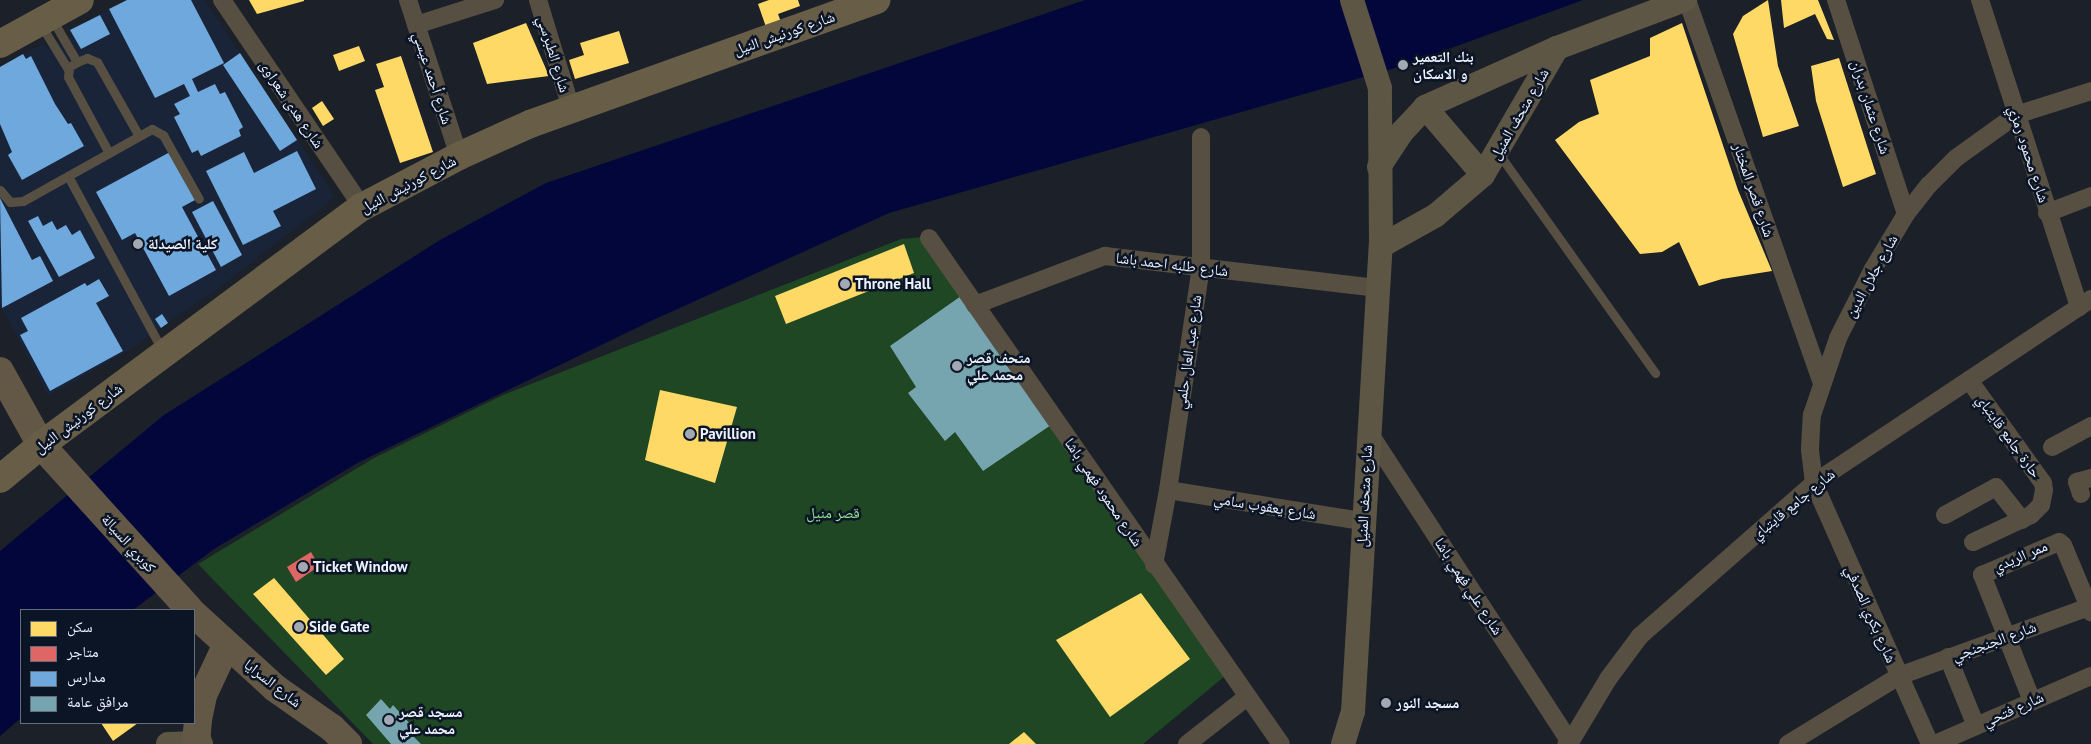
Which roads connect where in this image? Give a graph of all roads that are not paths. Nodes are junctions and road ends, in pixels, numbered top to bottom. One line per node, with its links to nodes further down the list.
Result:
1 (80, 0): 11 (highway)
2 (222, 0): 32 (street, شارع هدى شعراوى)
3 (408, 0): 12 (street, شارع أحمد عيسي)
4 (495, 0): 12 (street)
5 (538, 0): 19 (street, شارع الطبرسي)
6 (877, 0): 19 (highway, شارع كورنيش النيل)
7 (1352, 0): 26 (street, شارع متحف المنيل)
8 (1686, 0): 14 (street, شارع متحف المنيل); 45 (street, شارع قصر المختار)
9 (1836, 0): 34 (street, شارع عثمان بدران)
10 (1980, 0): 20 (street, شارع محمود رمزي)
11 (46, 20): 13 (highway); 15 (lane); 16 (lane)
12 (416, 25): 25 (street, شارع أحمد عيسي)
13 (0, 44)
14 (1557, 48): 18 (street, شارع متحف المنيل); 23 (street, شارع متحف المنيل)
15 (78, 62): 16 (lane); 21 (lane)
16 (68, 69): 24 (lane)
17 (2091, 91): 20 (street, شارع جلال الدين)
18 (1425, 107): 26 (street, شارع متحف المنيل); 27 (street)
19 (571, 108): 25 (highway, شارع كورنيش النيل)
20 (2016, 115): 33 (street, شارع محمود رمزي); 34 (street, شارع جلال الدين)
21 (139, 136): 24 (lane); 31 (lane)
22 (1201, 137): 37 (street, شارع عبد العال حلمي)
23 (1497, 151): 27 (street, شارع متحف المنيل); 43 (lane)
24 (109, 153): 28 (lane)
25 (459, 156): 32 (highway, شارع كورنيش النيل)
26 (1379, 167): 36 (street, شارع متحف المنيل)
27 (1483, 175): 36 (street, شارع متحف المنيل)
28 (68, 176): 29 (lane); 41 (lane)
29 (0, 190)
30 (2091, 196): 33 (street)
31 (199, 199)
32 (362, 207): 41 (highway, شارع كورنيش النيل)
33 (2048, 213): 39 (street, شارع محمود رمزي)
34 (1906, 214): 45 (street, شارع جلال الدين)
35 (929, 238): 40 (street, شارع محمود فهمي باشا)
36 (1381, 246): 38 (street, شارع متحف المنيل)
37 (1201, 266): 38 (street, شارع طلبه احمد باشا); 40 (street, شارع طلبه احمد باشا); 53 (street, شارع عبد العال حلمي)
38 (1378, 288): 47 (street, شارع متحف المنيل)
39 (2085, 303): 44 (street, شارع جامع قايتباي)
40 (975, 305): 59 (street, شارع محمود فهمي باشا)
41 (164, 354): 48 (highway, شارع كورنيش النيل)
42 (0, 371): 48 (main road, كوبري السيالة)
43 (1655, 374)
44 (1969, 380): 52 (street, شارع جامع قايتباي); 56 (street, حارة جامع قايتباي)
45 (1821, 381): 52 (street, شارع جلال الدين)
46 (2090, 427): 49 (street)
47 (1368, 430): 57 (street, شارع متحف المنيل); 71 (street, شارع علي فهمي باشا)
48 (41, 445): 51 (highway, شارع كورنيش النيل); 60 (main road, كوبري السيالة)
49 (2052, 447)
50 (2091, 478): 54 (street)
51 (0, 479)
52 (1814, 483): 66 (street, شارع بكري الصدفي); 71 (street, شارع جامع قايتباي)
53 (1168, 490): 57 (street, شارع يعقوب سامي); 59 (street, شارع عبد العال حلمي)
54 (2081, 494)
55 (1945, 515): 56 (street)
56 (2022, 520): 58 (street, حارة جامع قايتباي)
57 (1362, 521): 77 (street, شارع متحف المنيل)
58 (1973, 542)
59 (1154, 566): 68 (street, شارع محمود فهمي باشا)
60 (189, 609)
61 (2090, 609): 63 (street, شارع الجنجنجي); 63 (street, ممر الريدي)
62 (195, 616): 64 (main road, شارع السرايا)
63 (2006, 637): 65 (street, شارع الجنجنجي); 69 (street, ممر الريدي)
64 (226, 646): 73 (main road); 74 (main road, شارع السرايا)
65 (1948, 657): 66 (street, شارع الجنجنجي); 70 (street)
66 (1899, 676): 78 (street, شارع الجنجنجي); 79 (street, شارع بكري الصدفي)
67 (2091, 676): 69 (street, شارع فتحي)
68 (1247, 697): 75 (street); 76 (street, شارع محمود فهمي باشا)
69 (2032, 701): 70 (street, شارع فتحي)
70 (1976, 726): 80 (street, شارع فتحي)
71 (1568, 743)
72 (168, 744): 73 (street)
73 (197, 744)
74 (348, 744)
75 (1187, 744)
76 (1281, 744)
77 (1343, 744)
78 (1788, 744)
79 (1930, 744)
80 (1935, 744)

